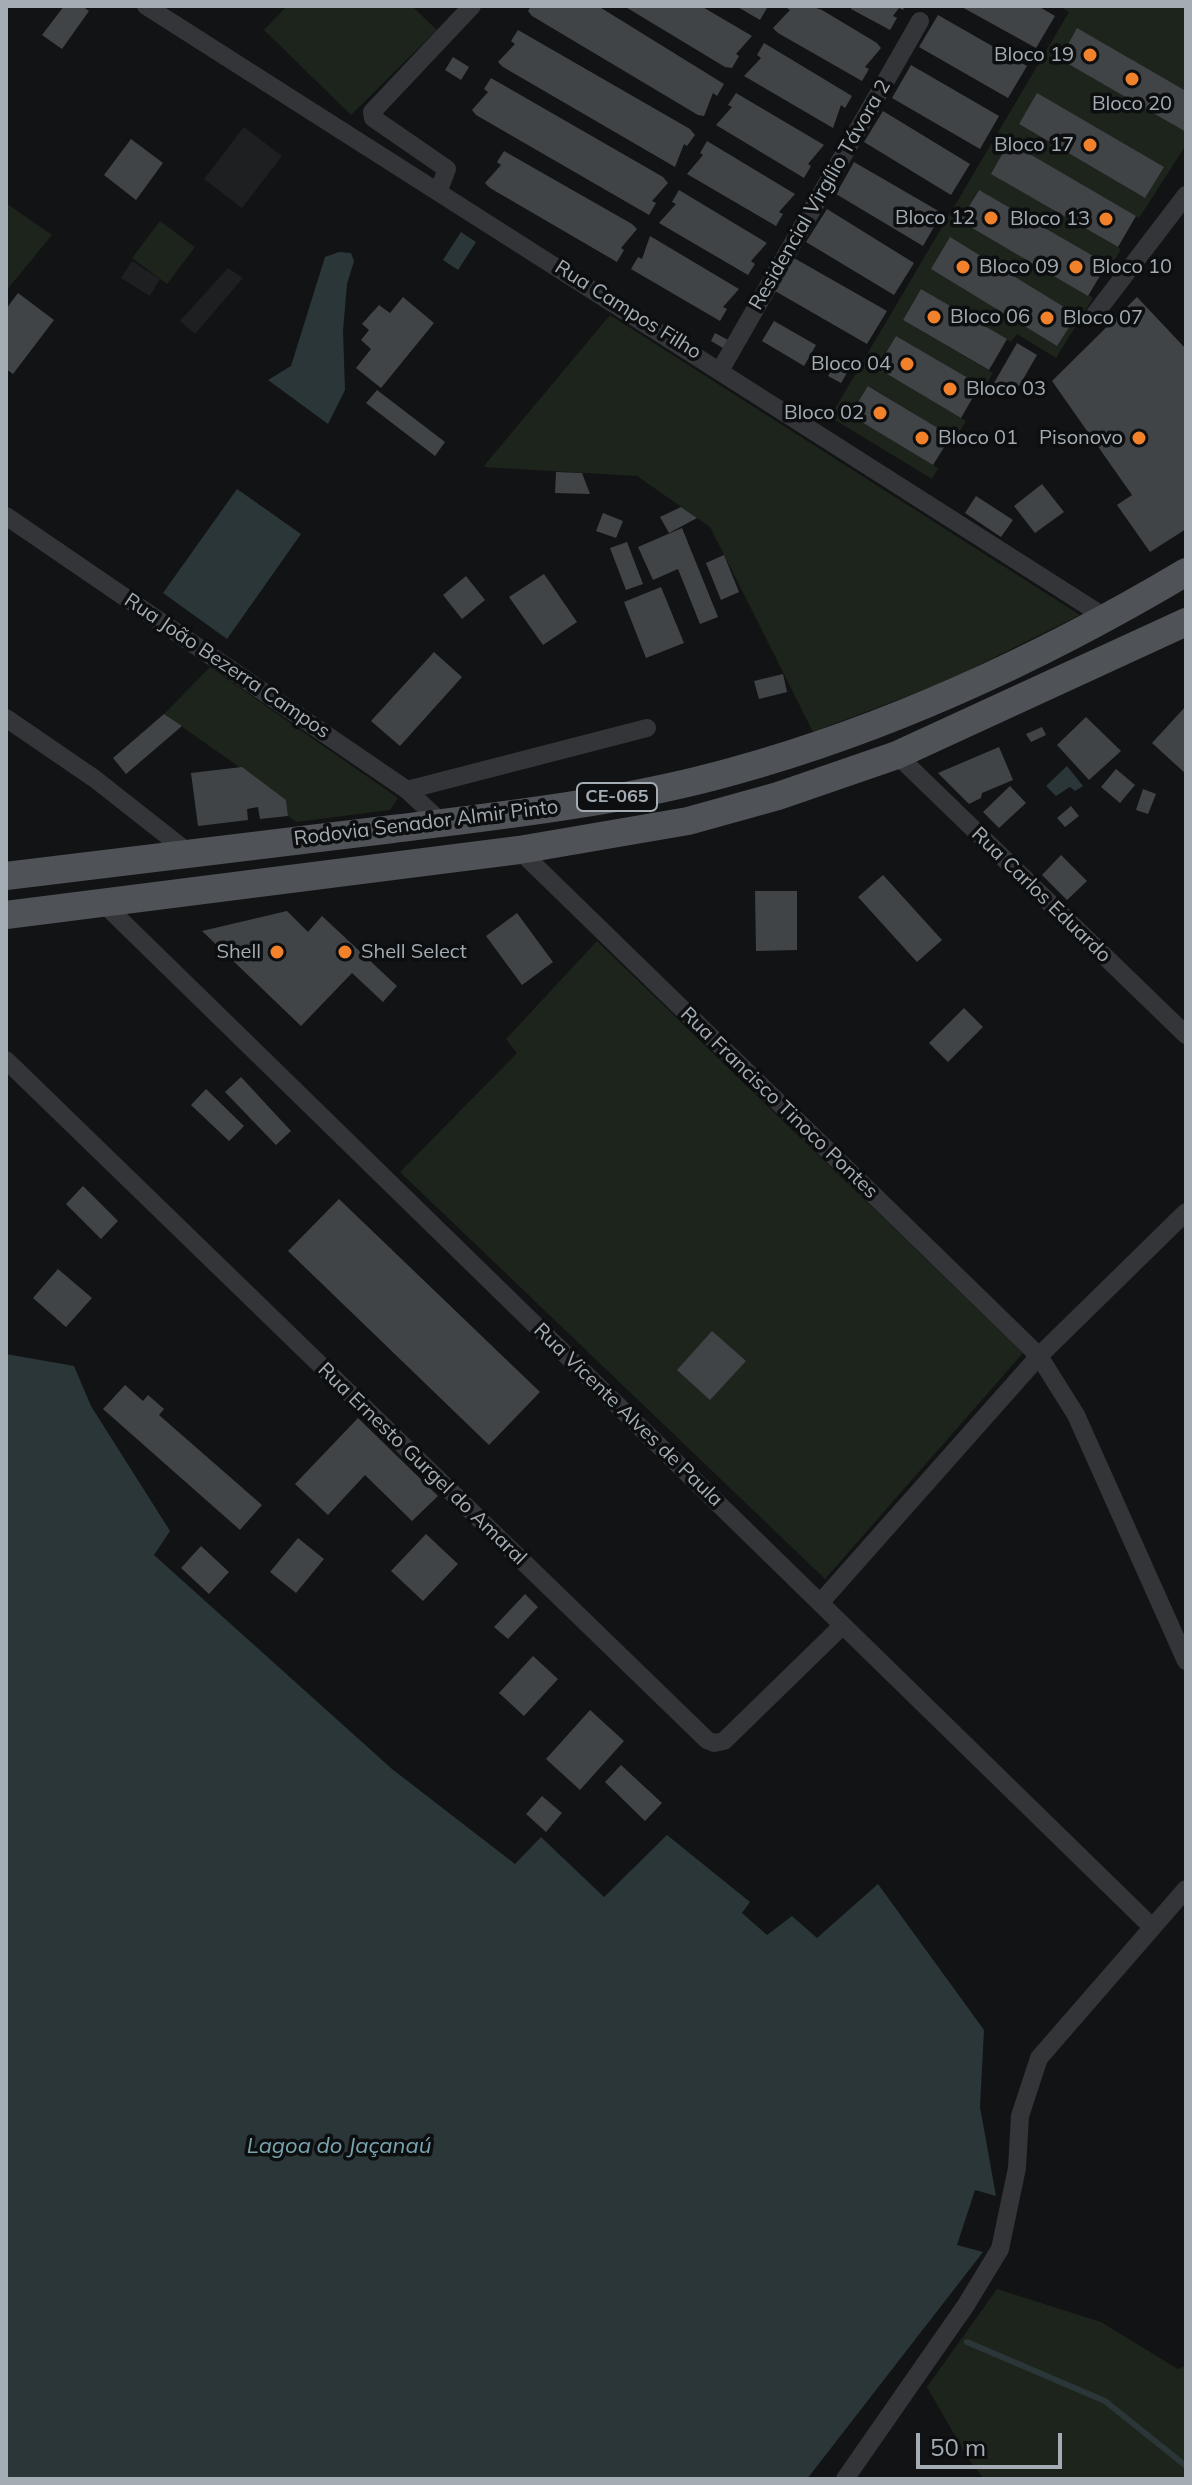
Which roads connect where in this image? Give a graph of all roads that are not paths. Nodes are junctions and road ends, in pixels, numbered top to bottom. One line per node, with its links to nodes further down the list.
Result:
1 (146, 6): 4 (street, Rua Campos Filho)
2 (472, 6): 4 (street)
3 (920, 21): 7 (street, Residencial Virgílio Távora 2)
4 (439, 190): 7 (street, Rua Campos Filho)
5 (1186, 195): 6 (street)
6 (1095, 314)
7 (721, 369): 10 (street, Rua Campos Filho)
8 (6, 516): 15 (street, Rua João Bezerra Campos)
9 (1186, 572): 10 (main road, Rodovia Senador Almir Pinto / CE-065)
10 (1108, 619): 16 (main road, Rodovia Senador Almir Pinto / CE-065)
11 (1186, 622): 14 (main road, Rodovia Senador Almir Pinto / CE-065)
12 (6, 718): 18 (street)
13 (647, 728): 15 (street)
14 (897, 755): 17 (main road, Rodovia Senador Almir Pinto / CE-065); 22 (street, Rua Carlos Eduardo)
15 (407, 790): 16 (street, Rua João Bezerra Campos)
16 (442, 823): 18 (main road, Rodovia Senador Almir Pinto / CE-065)
17 (519, 850): 20 (main road, Rodovia Senador Almir Pinto / CE-065); 25 (street, Rua Francisco Tinoco Pontes)
18 (189, 853): 19 (main road, Rodovia Senador Almir Pinto / CE-065)
19 (6, 876)
20 (103, 903): 21 (main road, Rodovia Senador Almir Pinto / CE-065); 26 (street, Rua Vicente Alves de Paula)
21 (6, 915)
22 (1186, 1035)
23 (6, 1060): 27 (street, Rua Ernesto Gurgel do Amaral)
24 (1186, 1212): 25 (street)
25 (1039, 1356): 26 (street); 28 (street, Rua Francisco Tinoco Pontes)
26 (820, 1603): 27 (street, Rua Vicente Alves de Paula)
27 (841, 1627): 30 (street, Rua Vicente Alves de Paula)
28 (1186, 1661)
29 (1186, 1889): 30 (street)
30 (1152, 1927): 31 (street)
31 (845, 2479)

